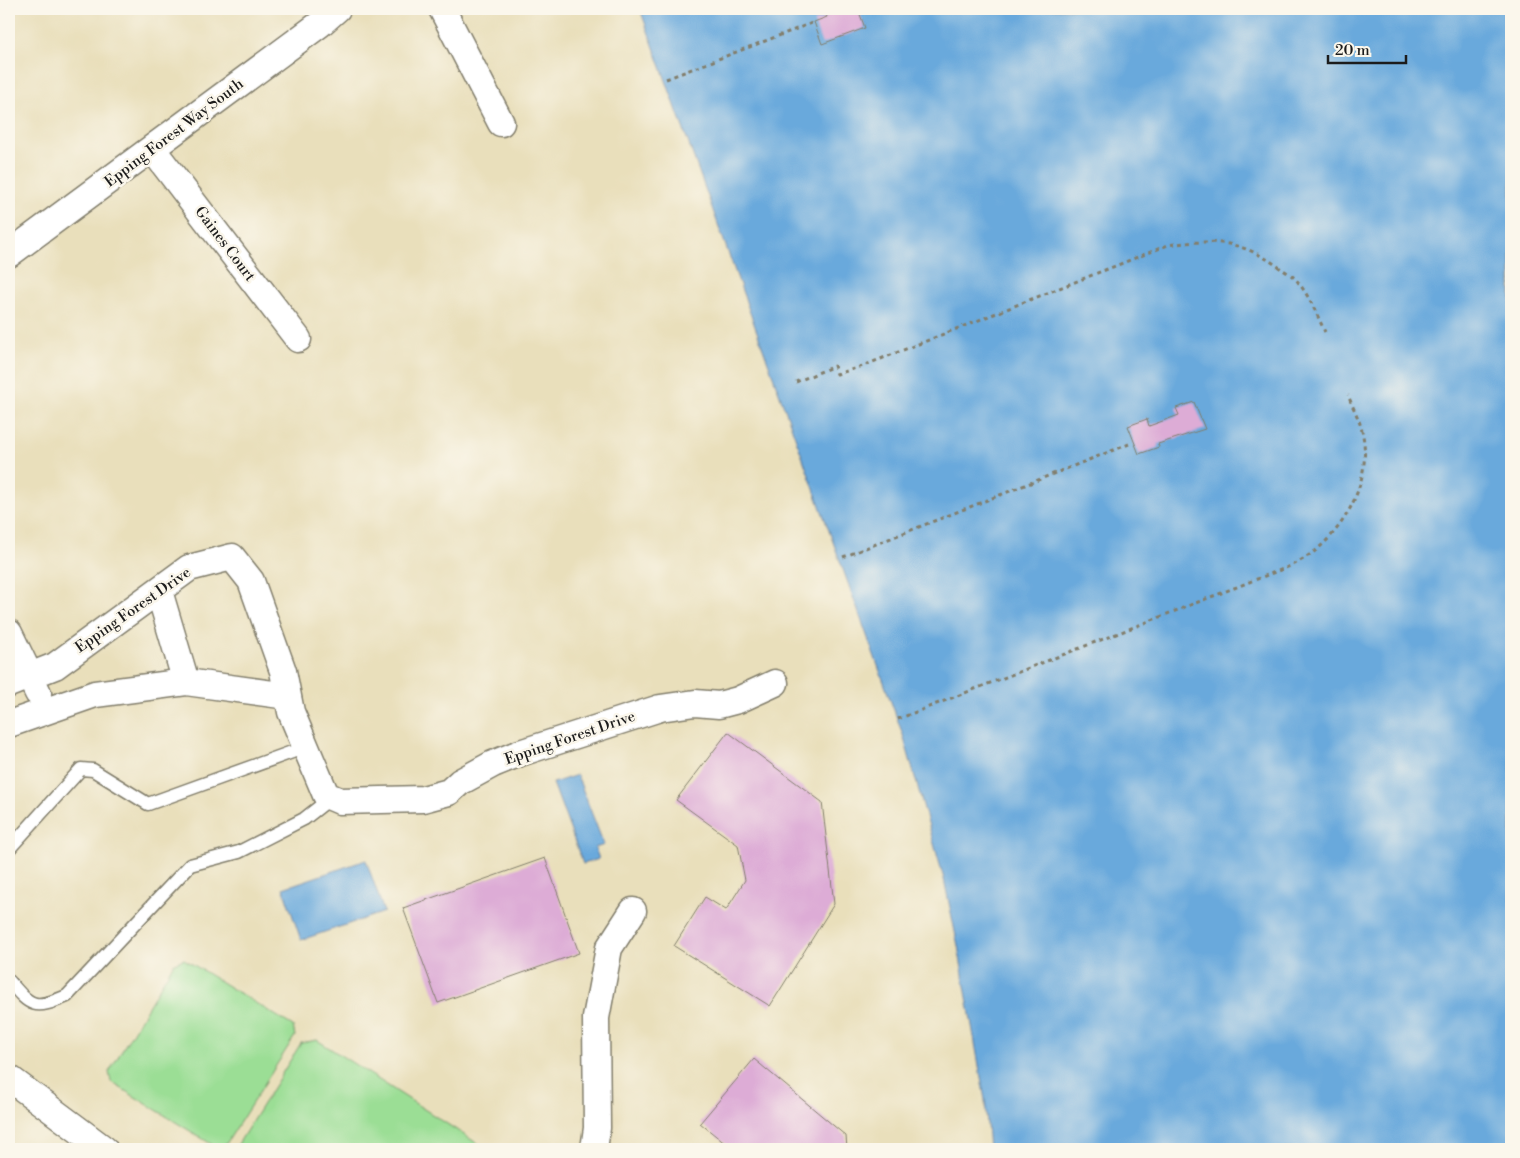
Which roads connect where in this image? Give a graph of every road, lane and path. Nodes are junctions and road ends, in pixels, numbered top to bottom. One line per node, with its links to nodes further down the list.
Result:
1 (337, 9): 6 (street, Epping Forest Way South)
2 (442, 9): 5 (street)
3 (812, 23): 4 (path)
4 (666, 79)
5 (501, 123)
6 (153, 150): 7 (street, Epping Forest Way South); 9 (street, Gaines Court)
7 (9, 254)
8 (1325, 332): 10 (path)
9 (298, 339)
10 (796, 382)
11 (1348, 395): 21 (path)
12 (1130, 444): 13 (path)
13 (843, 557)
14 (159, 591): 16 (street, Epping Forest Drive); 17 (street); 19 (street, Epping Forest Drive)
15 (9, 633): 16 (street)
16 (20, 680): 20 (street)
17 (186, 682): 19 (street); 20 (street)
18 (775, 683): 24 (street, Epping Forest Drive)
19 (288, 696): 23 (street, Epping Forest Drive)
20 (46, 711): 22 (street)
21 (898, 719)
22 (9, 724)
23 (306, 747): 24 (street, Epping Forest Drive); 25 (lane)
24 (332, 797): 27 (lane)
25 (9, 849)
26 (633, 911): 30 (street)
27 (9, 981)
28 (9, 1078): 29 (street)
29 (104, 1149)
30 (594, 1149)

